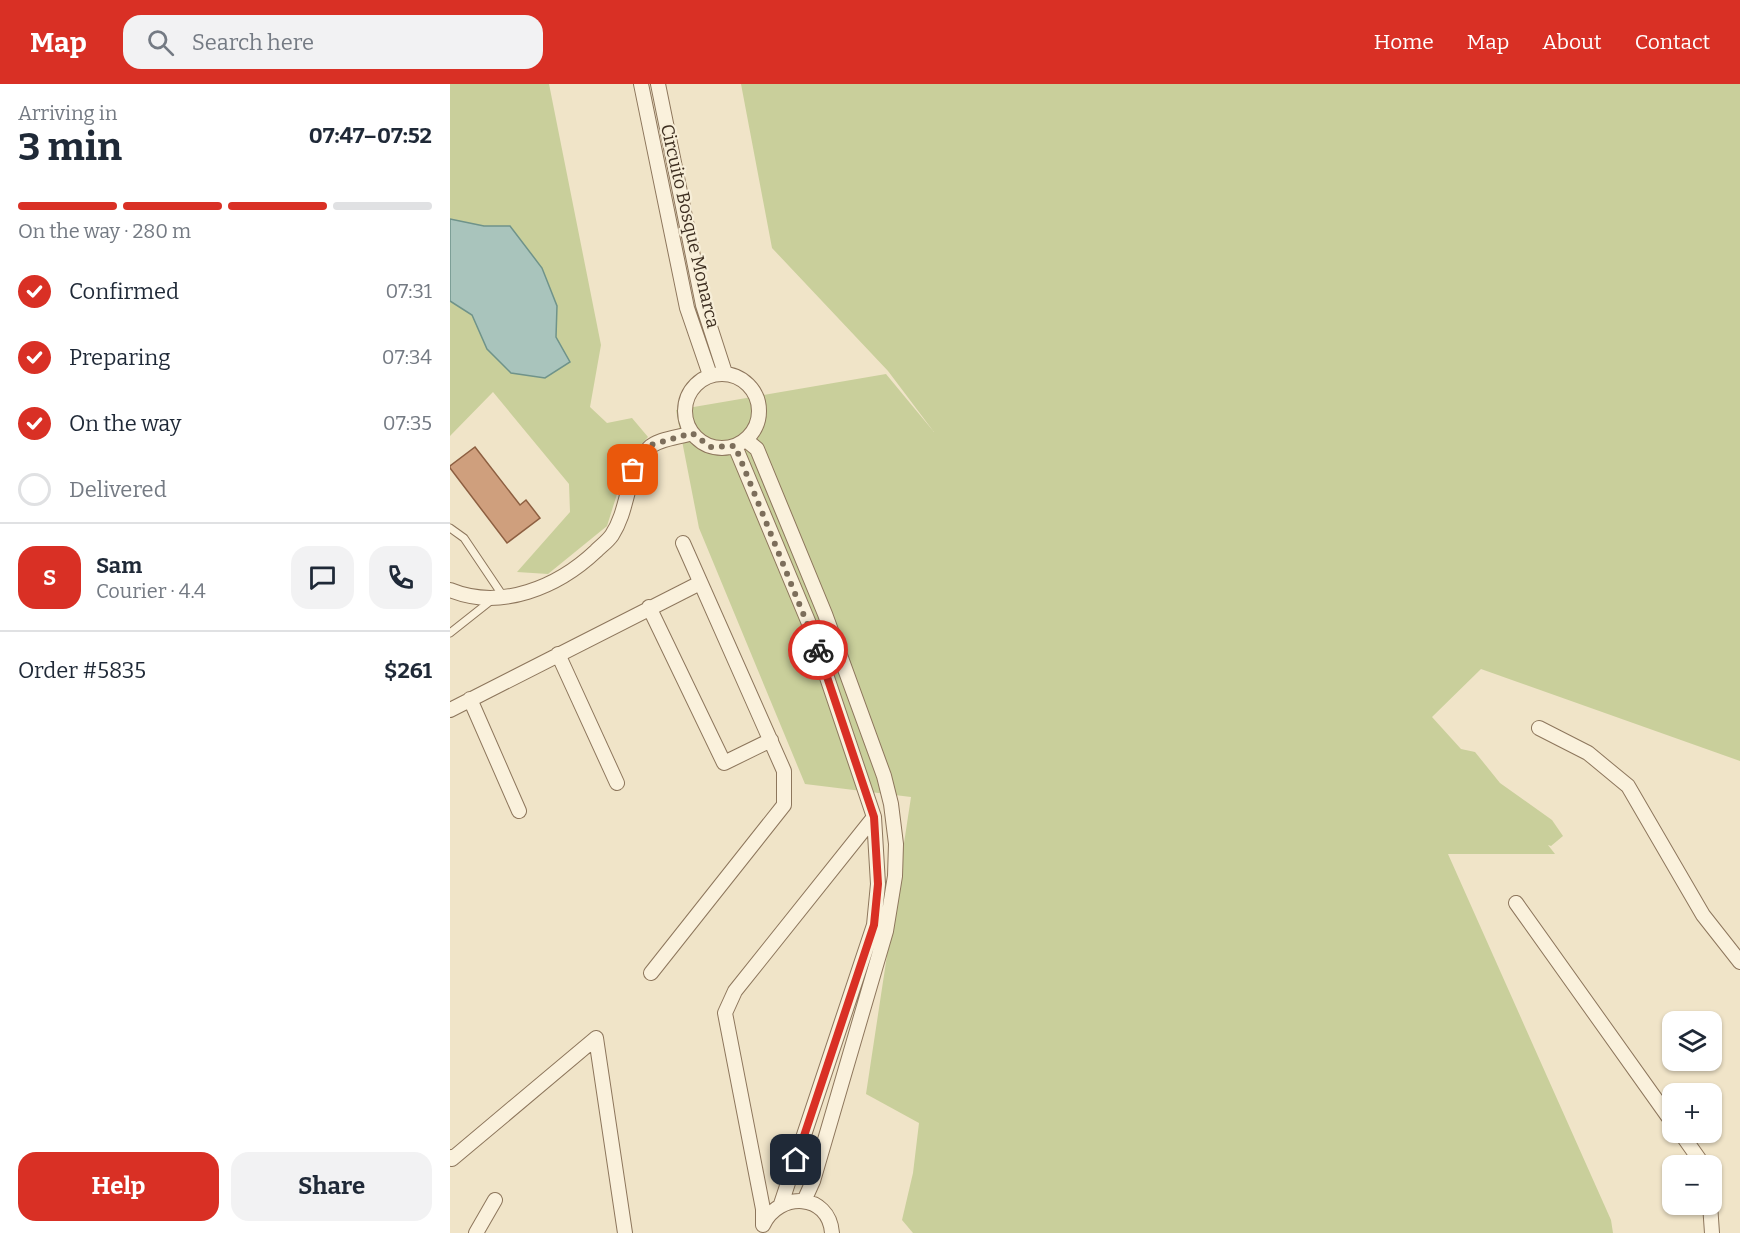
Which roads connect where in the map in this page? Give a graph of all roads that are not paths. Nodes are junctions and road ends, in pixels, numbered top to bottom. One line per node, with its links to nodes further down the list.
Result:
1 (640, 84): 4 (street, Circuito Bosque Monarca)
2 (658, 84): 3 (street, Circuito Bosque Monarca)
3 (725, 373): 4 (street); 6 (street)
4 (710, 375): 5 (street)
5 (692, 433): 6 (street); 11 (street)
6 (740, 443): 21 (street); 28 (street)
7 (450, 528): 11 (lane)
8 (683, 543): 9 (street)
9 (700, 583): 12 (street); 18 (street)
10 (452, 593): 11 (street)
11 (500, 596): 13 (lane)
12 (649, 607): 14 (street); 18 (street)
13 (450, 633)
14 (558, 654): 15 (street); 19 (street)
15 (470, 699): 16 (street); 20 (street)
16 (450, 710)
17 (1539, 728): 23 (street)
18 (771, 740): 24 (street)
19 (617, 783)
20 (519, 811)
21 (874, 817): 29 (street); 31 (street)
22 (1516, 903): 25 (street)
23 (1740, 962)
24 (651, 973)
25 (1662, 1108)
26 (450, 1157): 33 (street)
27 (495, 1200): 32 (street)
28 (804, 1201): 29 (street); 34 (street)
29 (781, 1204): 31 (street)
30 (1711, 1215): 35 (street)
31 (763, 1229)
32 (476, 1233)
33 (625, 1233)
34 (832, 1233)
35 (1712, 1233)

